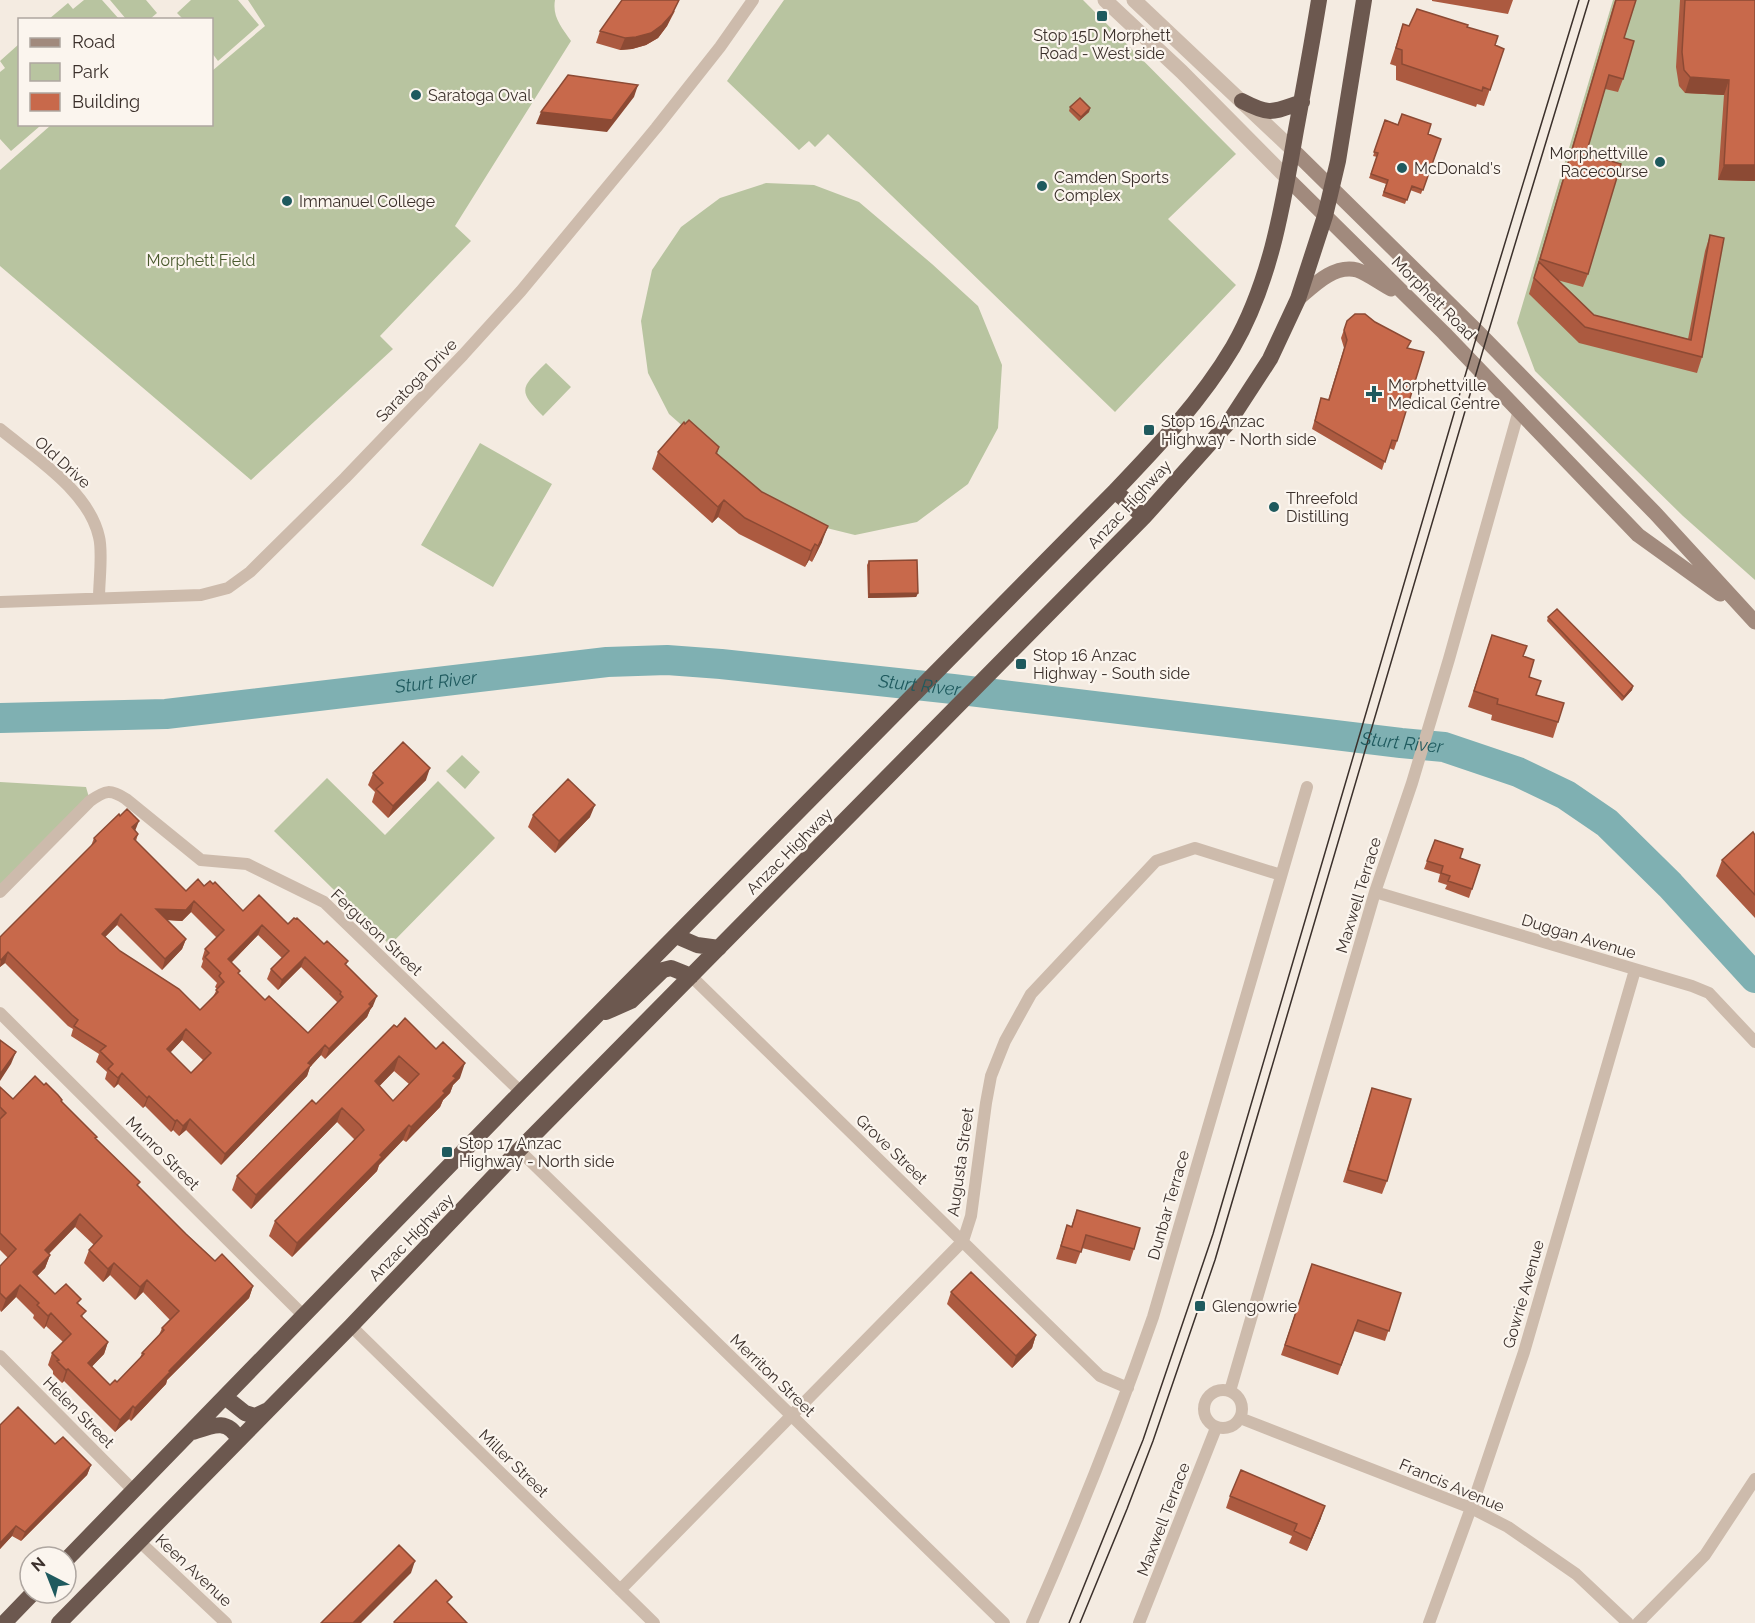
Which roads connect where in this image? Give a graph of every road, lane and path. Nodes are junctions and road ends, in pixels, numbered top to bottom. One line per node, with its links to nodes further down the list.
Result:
1 (753, 0): 18 (street, Saratoga Drive)
2 (1106, 0): 9 (street, Morphett Road)
3 (1134, 0): 6 (street, Morphett Road)
4 (1319, 0): 7 (highway, Anzac Highway)
5 (1364, 0): 10 (highway, Anzac Highway)
6 (1242, 102): 7 (highway); 8 (street, Morphett Road)
7 (1302, 102): 8 (highway, Anzac Highway)
8 (1293, 150): 9 (highway, Anzac Highway); 10 (main road, Morphett Road)
9 (1289, 180): 11 (main road, Morphett Road); 16 (highway, Anzac Highway)
10 (1332, 186): 11 (highway, Anzac Highway); 20 (main road, Morphett Road)
11 (1325, 216): 12 (main road, Morphett Road); 13 (highway, Anzac Highway)
12 (1407, 297): 13 (main road); 14 (main road, Morphett Road)
13 (1298, 299): 17 (highway, Anzac Highway)
14 (1519, 410): 20 (main road, Morphett Road); 24 (street, Maxwell Terrace)
15 (0, 429): 18 (street, Old Drive)
16 (1114, 491): 17 (highway); 25 (highway, Anzac Highway)
17 (1144, 517): 26 (highway, Anzac Highway)
18 (99, 598): 19 (street, Saratoga Drive)
19 (0, 602)
20 (1750, 617)
21 (1307, 787): 22 (street, Dunbar Terrace)
22 (1281, 875): 34 (street, Augusta Street); 38 (street, Dunbar Terrace)
23 (0, 892): 32 (street, Ferguson Street)
24 (1375, 892): 27 (street, Duggan Avenue); 39 (street, Maxwell Terrace)
25 (676, 936): 26 (highway); 30 (highway, Anzac Highway)
26 (718, 948): 28 (highway, Anzac Highway)
27 (1635, 970): 31 (street, Duggan Avenue); 49 (street, Gowrie Avenue)
28 (691, 976): 30 (highway); 33 (highway, Anzac Highway); 34 (street, Grove Street)
29 (0, 1013): 35 (street, Munro Street)
30 (597, 1016): 32 (highway, Anzac Highway)
31 (1755, 1042)
32 (521, 1092): 35 (highway, Anzac Highway)
33 (519, 1150): 36 (highway, Anzac Highway); 42 (street, Merriton Street)
34 (963, 1241): 38 (street, Grove Street); 42 (street, Augusta Street)
35 (304, 1316): 40 (highway, Anzac Highway)
36 (351, 1326): 41 (highway, Anzac Highway); 52 (street, Miller Street)
37 (0, 1356): 48 (street, Helen Street)
38 (1128, 1388): 59 (street, Dunbar Terrace)
39 (1230, 1391): 43 (street); 44 (street)
40 (225, 1397): 41 (highway); 45 (highway, Anzac Highway)
41 (269, 1410): 46 (highway, Anzac Highway)
42 (790, 1415): 52 (street, Augusta Street); 58 (street, Merriton Street)
43 (1240, 1418): 44 (street); 49 (street, Francis Avenue)
44 (1216, 1428): 60 (street, Maxwell Terrace)
45 (190, 1433): 46 (highway); 48 (highway, Anzac Highway)
46 (239, 1440): 50 (highway, Anzac Highway)
47 (1755, 1479): 63 (street)
48 (134, 1491): 51 (highway, Anzac Highway)
49 (1471, 1508): 61 (street, Gowrie Avenue); 62 (street, Francis Avenue)
50 (140, 1542): 55 (highway, Anzac Highway); 56 (street, Keen Avenue)
51 (78, 1548)
52 (620, 1590): 57 (street, Miller Street)
53 (21, 1605): 54 (highway)
54 (4, 1623)
55 (59, 1623)
56 (226, 1623)
57 (654, 1623)
58 (1004, 1623)
59 (1032, 1623)
60 (1140, 1623)
61 (1429, 1623)
62 (1628, 1623)
63 (1638, 1623)

